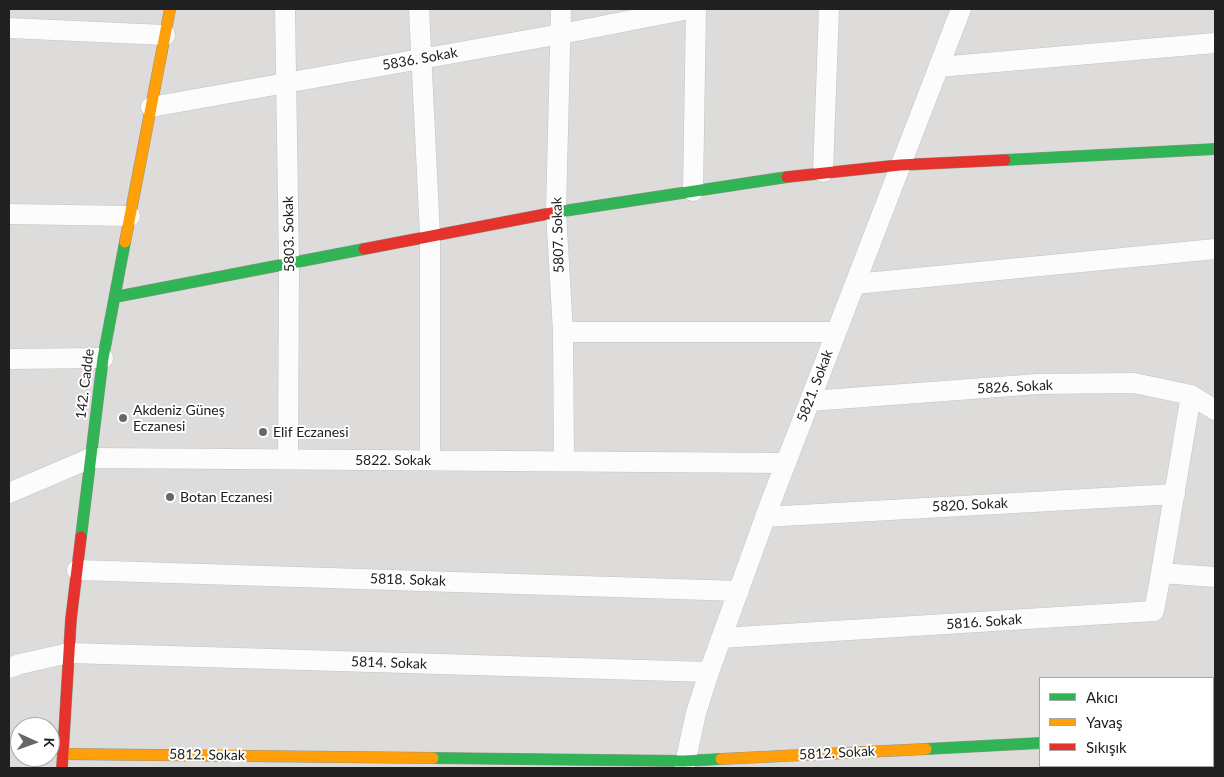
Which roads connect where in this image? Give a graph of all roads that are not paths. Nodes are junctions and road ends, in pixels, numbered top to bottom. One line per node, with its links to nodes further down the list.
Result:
1 (170, 9): 11 (street, 142. Cadde)
2 (284, 9): 15 (street, 5803. Sokak)
3 (419, 9): 13 (street)
4 (560, 9): 10 (street, 5807. Sokak)
5 (689, 9): 10 (street, 5836. Sokak)
6 (696, 9): 20 (street)
7 (829, 9): 19 (street)
8 (961, 9): 14 (street, 5821. Sokak)
9 (9, 28): 11 (street)
10 (561, 34): 13 (street, 5836. Sokak); 21 (street, 5807. Sokak)
11 (165, 35): 16 (street, 142. Cadde)
12 (1215, 43): 14 (street)
13 (421, 59): 15 (street, 5836. Sokak); 24 (street)
14 (939, 67): 18 (street, 5821. Sokak)
15 (287, 83): 16 (street, 5836. Sokak); 26 (street, 5803. Sokak)
16 (151, 107): 23 (street, 142. Cadde)
17 (1215, 149): 18 (street)
18 (900, 165): 19 (street); 27 (street, 5821. Sokak)
19 (823, 172): 20 (street)
20 (693, 191): 21 (street)
21 (556, 212): 24 (street); 29 (street, 5807. Sokak)
22 (9, 214): 23 (street)
23 (130, 216): 28 (street, 142. Cadde)
24 (430, 236): 26 (street); 38 (street)
25 (1215, 249): 27 (street)
26 (289, 264): 28 (street); 37 (street, 5803. Sokak)
27 (855, 284): 30 (street, 5821. Sokak)
28 (115, 297): 31 (street, 142. Cadde)
29 (563, 332): 30 (street); 39 (street, 5807. Sokak)
30 (836, 332): 34 (street, 5821. Sokak)
31 (103, 358): 32 (street); 36 (street, 142. Cadde)
32 (9, 359)
33 (1191, 395): 34 (street, 5826. Sokak); 35 (street, 5826. Sokak); 42 (street)
34 (810, 401): 40 (street, 5821. Sokak)
35 (1215, 410)
36 (91, 458): 37 (street, 5822. Sokak); 41 (street, 5822. Sokak); 44 (street, 142. Cadde)
37 (288, 459): 38 (street, 5822. Sokak)
38 (430, 460): 39 (street, 5822. Sokak)
39 (564, 461): 40 (street, 5822. Sokak)
40 (786, 463): 43 (street, 5821. Sokak)
41 (9, 493)
42 (1174, 494): 43 (street, 5820. Sokak); 45 (street)
43 (765, 517): 47 (street, 5821. Sokak)
44 (77, 570): 47 (street, 5818. Sokak); 49 (street, 142. Cadde)
45 (1161, 573): 46 (street); 48 (street, 5816. Sokak)
46 (1215, 577)
47 (739, 591): 48 (street, 5821. Sokak)
48 (721, 638): 51 (street, 5821. Sokak)
49 (69, 653): 50 (street, 5814. Sokak); 51 (street, 5814. Sokak); 53 (street, 142. Cadde)
50 (9, 668)
51 (709, 672): 54 (street, 5821. Sokak)
52 (1039, 743): 54 (street, 5812. Sokak)
53 (63, 754): 54 (street, 5812. Sokak); 55 (street, 142. Cadde)
54 (684, 765)
55 (62, 768)

